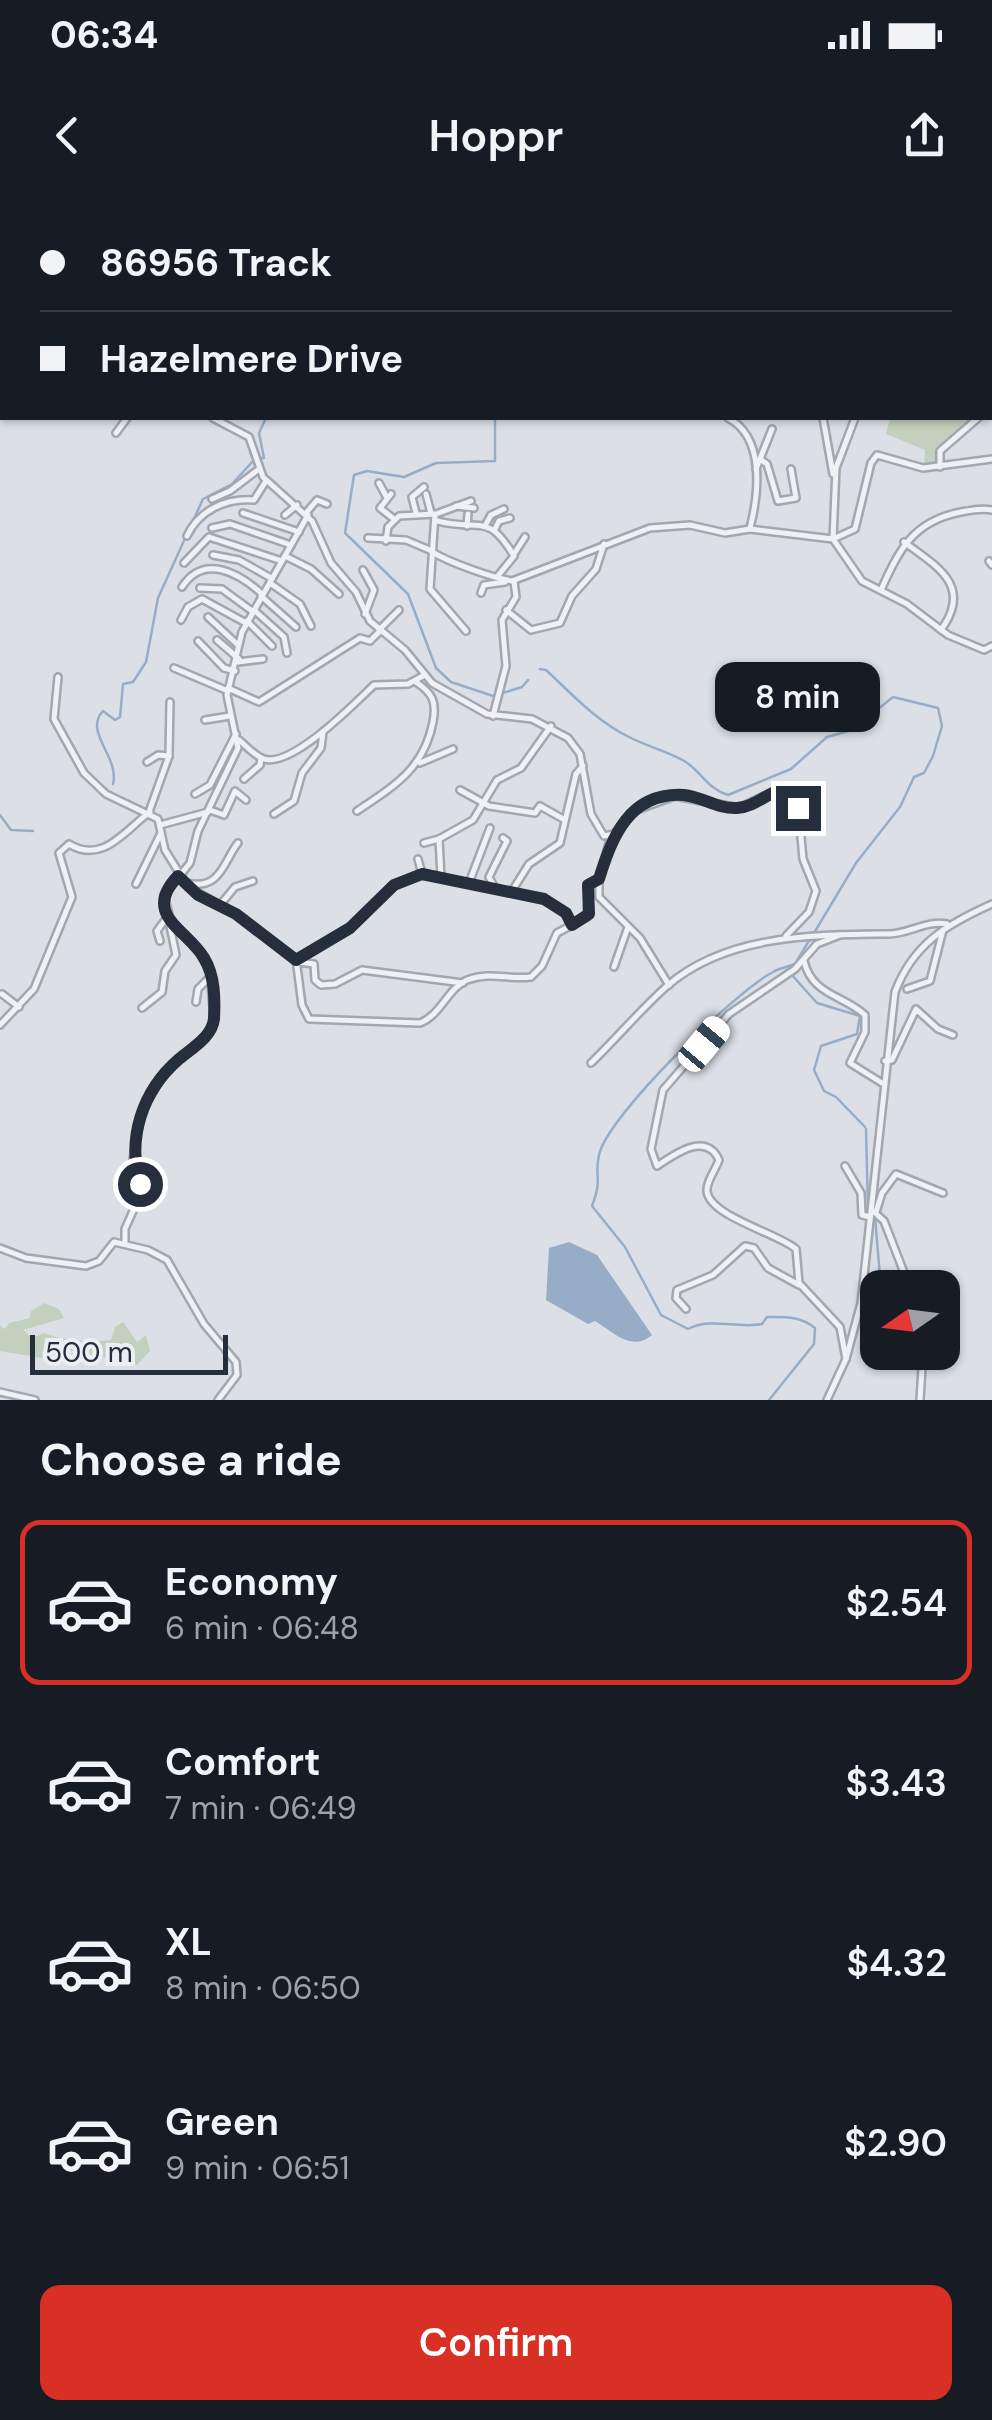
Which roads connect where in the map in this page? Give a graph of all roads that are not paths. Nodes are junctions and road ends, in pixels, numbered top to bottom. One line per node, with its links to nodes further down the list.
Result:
1 (126, 420): 8 (street)
2 (217, 420): 13 (street)
3 (731, 420): 14 (street)
4 (823, 420): 15 (street)
5 (854, 420): 15 (street)
6 (976, 420): 11 (street)
7 (772, 429): 10 (street)
8 (116, 433)
9 (992, 458): 11 (street)
10 (760, 459): 12 (street); 14 (street)
11 (940, 466): 47 (street)
12 (792, 468)
13 (259, 469): 17 (street); 21 (street)
14 (755, 472): 40 (street)
15 (834, 477): 47 (street)
16 (380, 484): 34 (street)
17 (270, 485): 20 (street); 22 (street); 24 (street); 44 (street)
18 (412, 487): 19 (street)
19 (424, 490): 29 (street); 33 (street)
20 (264, 496)
21 (212, 499)
22 (278, 500)
23 (327, 504): 31 (street)
24 (297, 505): 30 (street); 31 (street)
25 (460, 505): 33 (street)
26 (504, 508): 36 (street)
27 (992, 510): 49 (street)
28 (243, 513): 43 (street)
29 (416, 513): 33 (street); 34 (street)
30 (285, 514)
31 (308, 514): 43 (street); 70 (street)
32 (468, 514): 37 (street)
33 (434, 516): 39 (street); 41 (street)
34 (394, 518): 48 (street)
35 (510, 518): 42 (street)
36 (486, 524): 37 (street); 42 (street)
37 (467, 526): 41 (street)
38 (212, 528): 51 (street)
39 (434, 529): 41 (street); 52 (street)
40 (750, 529): 47 (street); 50 (street)
41 (447, 530)
42 (495, 530): 53 (street)
43 (299, 532): 51 (street)
44 (187, 536)
45 (526, 536): 53 (street)
46 (368, 538): 48 (street)
47 (833, 539): 63 (street)
48 (386, 541): 52 (street)
49 (904, 542): 63 (street); 77 (street)
50 (604, 543): 60 (street); 69 (street)
51 (292, 545): 55 (street)
52 (432, 551): 58 (street); 78 (street)
53 (514, 554): 58 (street)
54 (213, 555): 59 (street)
55 (283, 558): 56 (street); 59 (street); 64 (street)
56 (184, 564)
57 (363, 570): 70 (street)
58 (497, 577): 60 (street)
59 (270, 580): 66 (street); 74 (street)
60 (511, 581): 65 (street); 69 (street)
61 (182, 586): 66 (street)
62 (200, 588): 67 (street)
63 (880, 590): 77 (street)
64 (339, 594)
65 (481, 594)
66 (262, 595): 67 (street); 75 (street)
67 (253, 610): 73 (street); 84 (street)
68 (399, 610): 76 (street)
69 (506, 610): 95 (street)
70 (365, 614): 76 (street)
71 (208, 617): 83 (street)
72 (181, 620): 73 (street)
73 (247, 622): 81 (street); 83 (street)
74 (310, 626)
75 (296, 627)
76 (380, 630): 89 (street); 92 (street)
77 (941, 630): 82 (street)
78 (466, 631)
79 (218, 640): 86 (street)
80 (198, 641): 88 (street)
81 (272, 646)
82 (992, 646)
83 (239, 648): 86 (street)
84 (287, 653)
85 (263, 659): 86 (street)
86 (238, 660): 88 (street)
87 (174, 668): 92 (street)
88 (235, 671): 92 (street)
89 (424, 674): 91 (street); 95 (street)
90 (58, 677): 115 (street)
91 (415, 681): 98 (street); 100 (street)
92 (228, 690): 94 (street)
93 (170, 702): 103 (street)
94 (230, 716): 96 (street); 99 (street)
95 (493, 716): 97 (street)
96 (204, 720)
97 (551, 726): 107 (street); 112 (street)
98 (323, 732): 104 (street); 116 (street)
99 (238, 737): 104 (street); 110 (street); 113 (street)
100 (428, 743): 102 (street); 106 (street)
101 (452, 749): 102 (street)
102 (442, 755): 106 (street)
103 (169, 756): 105 (street); 115 (street)
104 (261, 758): 108 (street)
105 (146, 762)
106 (420, 762): 114 (street)
107 (583, 766): 117 (street); 121 (street)
108 (244, 779)
109 (460, 790): 112 (street)
110 (195, 794)
111 (246, 800): 113 (street)
112 (484, 804): 117 (street); 123 (street)
113 (209, 811): 118 (street); 128 (street)
114 (357, 811)
115 (150, 812): 118 (street); 155 (street)
116 (274, 814)
117 (565, 820): 136 (street)
118 (160, 825): 120 (street)
119 (490, 828): 133 (street)
120 (161, 834): 128 (street); 134 (street)
121 (611, 836): 130 (street); 144 (street)
122 (503, 838): 135 (street)
123 (439, 839): 125 (street); 129 (street)
124 (238, 843): 132 (street)
125 (424, 843)
126 (418, 859): 127 (street)
127 (422, 874): 129 (street); 147 (street)
128 (178, 876): 132 (street); 139 (street)
129 (440, 877): 133 (street)
130 (599, 879): 140 (street); 141 (street)
131 (253, 881): 138 (street)
132 (184, 882): 138 (street)
133 (469, 883): 135 (street)
134 (136, 884)
135 (496, 890): 136 (street)
136 (509, 892): 140 (street)
137 (992, 904): 142 (street)
138 (220, 905): 147 (street)
139 (168, 916): 145 (street); 149 (street); 156 (street)
140 (572, 925): 150 (street)
141 (628, 926): 148 (street); 151 (street)
142 (945, 926): 143 (street); 152 (street); 159 (street)
143 (840, 934): 144 (street); 146 (street)
144 (786, 936): 151 (street)
145 (160, 941)
146 (804, 960): 161 (street); 168 (street)
147 (296, 961): 150 (street); 150 (street)
148 (614, 966)
149 (211, 976): 154 (street); 165 (street)
150 (463, 983)
151 (669, 984): 160 (street)
152 (907, 989)
153 (2, 994): 155 (street)
154 (196, 1002)
155 (19, 1007): 157 (street)
156 (142, 1008)
157 (0, 1025)
158 (953, 1035): 159 (street)
159 (885, 1061): 161 (street)
160 (591, 1063)
161 (883, 1084): 164 (street)
162 (845, 1166): 164 (street)
163 (943, 1192): 164 (street)
164 (872, 1213): 167 (street); 170 (street)
165 (126, 1243): 166 (street); 174 (street)
166 (0, 1248)
167 (903, 1270)
168 (801, 1287): 169 (street); 170 (street)
169 (686, 1310)
170 (846, 1359): 175 (street)
171 (922, 1370): 176 (street)
172 (0, 1392): 173 (street)
173 (35, 1400)
174 (218, 1400)
175 (828, 1400)
176 (920, 1400)

